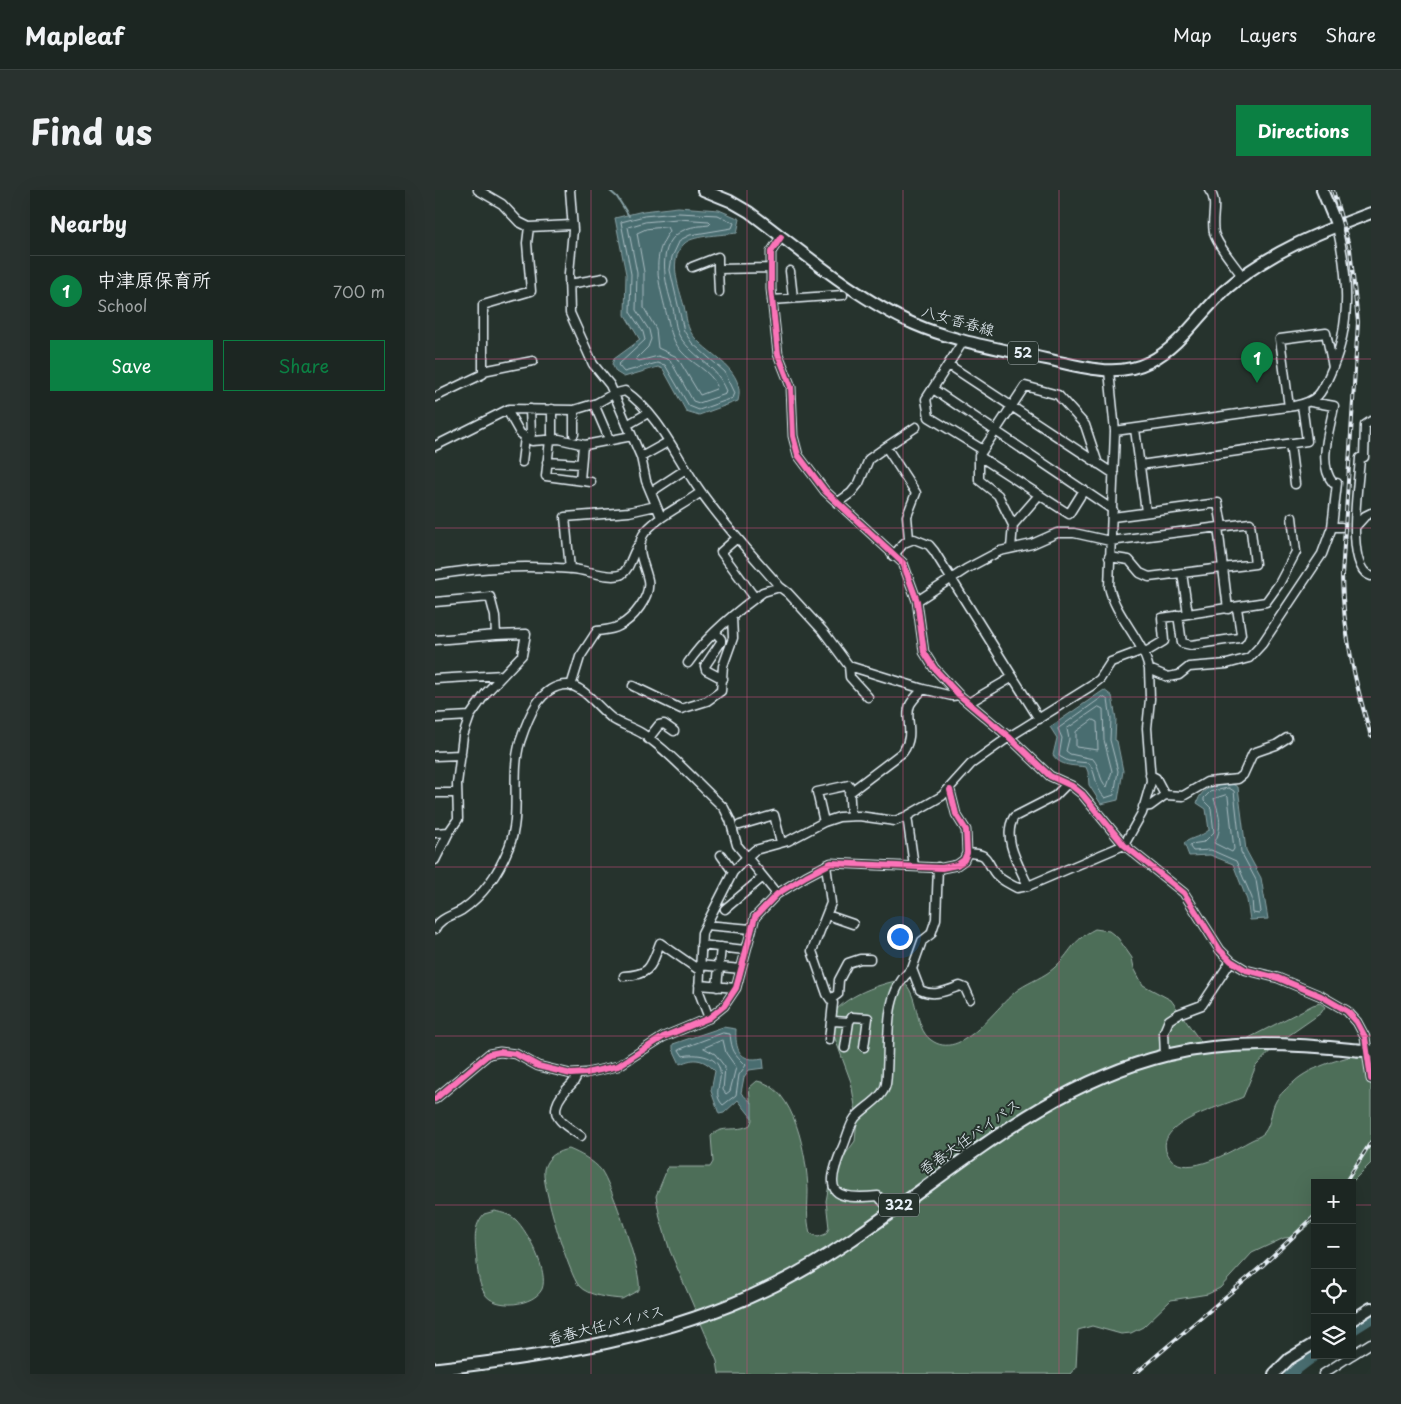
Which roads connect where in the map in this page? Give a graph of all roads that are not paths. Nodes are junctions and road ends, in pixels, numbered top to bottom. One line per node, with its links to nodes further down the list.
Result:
1 (478, 190): 9 (street)
2 (570, 190): 7 (street)
3 (703, 190): 10 (main road, 八女香春線 / 52)
4 (1209, 190): 15 (street)
5 (1322, 190): 8 (main road)
6 (1371, 213): 8 (main road, 八女香春線 / 52)
7 (572, 225): 9 (street); 17 (street)
8 (1337, 226): 15 (main road, 八女香春線 / 52); 25 (street)
9 (529, 227): 26 (street)
10 (781, 236): 12 (street); 22 (main road, 八女香春線 / 52)
11 (692, 267): 13 (street)
12 (770, 268): 13 (street); 21 (street)
13 (719, 269): 18 (street)
14 (790, 271): 20 (street)
15 (1242, 276): 27 (main road, 八女香春線 / 52)
16 (604, 278): 17 (street)
17 (569, 284): 29 (street)
18 (719, 292)
19 (843, 294): 20 (street)
20 (793, 298): 21 (street)
21 (772, 300): 73 (street)
22 (963, 340): 24 (street); 27 (main road, 八女香春線 / 52)
23 (533, 361): 26 (street)
24 (949, 365): 28 (street); 35 (street)
25 (1333, 367): 31 (street); 34 (street)
26 (483, 371): 30 (street)
27 (1109, 371): 46 (street)
28 (933, 389): 45 (street); 57 (street)
29 (613, 394): 32 (street); 40 (street); 42 (street)
30 (435, 397)
31 (1311, 402): 33 (street); 82 (street)
32 (594, 404): 39 (street); 51 (street)
33 (1302, 405): 34 (street); 53 (street)
34 (1289, 407): 44 (street)
35 (1012, 408): 45 (street); 62 (street); 62 (street)
36 (530, 409): 37 (street); 38 (street); 48 (street)
37 (552, 409): 39 (street); 50 (street)
38 (507, 410): 48 (street); 55 (street)
39 (574, 410): 47 (street)
40 (648, 413): 42 (street); 52 (street)
41 (1371, 421): 82 (street)
42 (627, 425): 49 (street)
43 (916, 427): 56 (street)
44 (1135, 429): 46 (street); 63 (street)
45 (996, 431): 57 (street); 69 (street)
46 (1115, 431): 65 (street)
47 (574, 434)
48 (528, 436): 50 (street); 59 (street)
49 (632, 436): 51 (street); 58 (street)
50 (551, 437): 54 (street); 60 (street)
51 (610, 441): 54 (street)
52 (669, 442): 58 (street); 64 (street)
53 (1290, 443): 63 (street); 68 (street)
54 (583, 445): 61 (street)
55 (435, 446)
56 (886, 447): 73 (street); 84 (street)
57 (981, 453): 72 (street); 80 (street)
58 (641, 457): 70 (street)
59 (522, 462)
60 (547, 462): 61 (street); 66 (street)
61 (581, 464): 66 (street)
62 (1098, 464): 65 (street)
63 (1140, 465): 75 (street)
64 (686, 469): 70 (street); 71 (street)
65 (1114, 474): 76 (street)
66 (580, 480): 67 (street)
67 (591, 482)
68 (1295, 484)
69 (1084, 490): 72 (street); 76 (street)
70 (651, 492): 74 (street)
71 (701, 492): 78 (street); 83 (street)
72 (1039, 495): 80 (street)
73 (837, 503): 88 (street)
74 (657, 506): 78 (street); 92 (street)
75 (1146, 512): 76 (street); 81 (street)
76 (1113, 513): 85 (street)
77 (1371, 513): 82 (street)
78 (661, 517): 86 (street)
79 (1292, 517): 102 (street)
80 (1013, 525): 87 (street)
81 (1220, 527): 85 (street); 93 (street); 93 (street)
82 (1344, 527): 96 (street); 113 (street)
83 (737, 538): 98 (street); 99 (street)
84 (909, 539): 88 (street); 97 (street)
85 (1110, 541): 87 (street); 89 (street)
86 (641, 542): 90 (street); 91 (street)
87 (1011, 548): 97 (street)
88 (893, 556): 100 (street)
89 (1109, 557): 94 (street); 110 (street)
90 (642, 562): 91 (street); 118 (street)
91 (629, 565): 92 (street)
92 (570, 568): 95 (street)
93 (1223, 568): 94 (street); 103 (street)
94 (1182, 573): 104 (street)
95 (435, 575)
96 (1371, 576)
97 (952, 578): 100 (street); 115 (street)
98 (780, 587): 99 (street); 112 (street)
99 (755, 598): 106 (street)
100 (917, 601): 121 (street)
101 (435, 602): 108 (street)
102 (1237, 608): 103 (street); 105 (street)
103 (1228, 609): 104 (street)
104 (1188, 614): 105 (street)
105 (1178, 615): 110 (street)
106 (732, 617): 107 (street); 117 (street)
107 (716, 633): 111 (street); 117 (street)
108 (496, 635): 109 (street); 114 (street)
109 (435, 640)
110 (1143, 652): 113 (street); 126 (street)
111 (688, 663)
112 (849, 666): 120 (street); 122 (street)
113 (1149, 669): 133 (street)
114 (503, 675): 116 (street); 124 (street)
115 (1013, 678): 123 (street); 126 (street)
116 (435, 679)
117 (723, 679): 119 (street)
118 (571, 686): 130 (street); 162 (street)
119 (633, 686)
120 (923, 689): 121 (street); 137 (street)
121 (959, 695): 123 (street)
122 (868, 697)
123 (970, 702): 128 (street)
124 (470, 716): 125 (street); 131 (street)
125 (435, 718)
126 (1039, 719): 128 (street)
127 (674, 731): 130 (street)
128 (1009, 737): 134 (street); 135 (street)
129 (1287, 738): 139 (street)
130 (648, 739): 151 (street)
131 (461, 755): 132 (street); 136 (street)
132 (435, 756)
133 (1150, 775): 139 (street); 140 (street)
134 (1067, 784): 148 (street); 158 (street)
135 (949, 790): 142 (street); 149 (street)
136 (457, 793): 138 (street); 145 (street)
137 (849, 793): 141 (street); 143 (street)
138 (435, 794)
139 (1165, 795): 140 (street)
140 (1143, 807): 148 (street)
141 (851, 816): 142 (street); 143 (street)
142 (907, 816): 154 (street)
143 (824, 822): 147 (street)
144 (741, 825): 147 (street)
145 (449, 832): 146 (street); 152 (street)
146 (435, 833)
147 (781, 842): 151 (street)
148 (1124, 845): 158 (street); 170 (street)
149 (967, 852): 155 (street); 158 (street)
150 (721, 855): 156 (street)
151 (746, 858): 156 (street); 157 (street)
152 (435, 860)
153 (826, 865): 154 (street); 160 (street); 161 (street)
154 (914, 866): 155 (street)
155 (938, 867): 174 (street)
156 (733, 872): 159 (street)
157 (763, 877): 159 (street); 160 (street)
158 (1028, 886)
159 (721, 894): 163 (street)
160 (777, 894): 165 (street)
161 (827, 915): 164 (street); 179 (street)
162 (436, 924)
163 (706, 924): 165 (street); 166 (street)
164 (853, 924)
165 (751, 928): 168 (street)
166 (701, 945): 167 (street); 172 (street)
167 (721, 947): 168 (street); 171 (street)
168 (745, 950): 173 (street)
169 (871, 959): 179 (street)
170 (1231, 961): 188 (street); 190 (street)
171 (719, 967): 172 (street); 173 (street); 177 (street)
172 (699, 968): 175 (street); 176 (street)
173 (741, 969): 178 (street)
174 (912, 969): 180 (street); 193 (street)
175 (624, 976)
176 (699, 986): 177 (street); 181 (street)
177 (717, 987): 178 (street)
178 (736, 988): 181 (street)
179 (831, 999): 182 (street)
180 (970, 999)
181 (709, 1018): 189 (street)
182 (833, 1021): 183 (street); 184 (street)
183 (849, 1022): 185 (street); 186 (street)
184 (829, 1040)
185 (864, 1047)
186 (845, 1048)
187 (1371, 1051): 188 (highway, 香春大任バイパス / 322, bridge)
188 (1165, 1056): 193 (highway, 香春大任バイパス / 322)
189 (577, 1074): 191 (street); 192 (street)
190 (1371, 1079)
191 (435, 1099)
192 (581, 1136)
193 (891, 1211): 200 (highway, 香春大任バイパス / 322)
194 (1371, 1308): 195 (main road)
195 (1356, 1317)
196 (1371, 1343): 198 (street)
197 (1311, 1345): 201 (main road)
198 (1356, 1352)
199 (1346, 1359): 202 (street)
200 (435, 1369)
201 (1274, 1374)
202 (1323, 1374)

